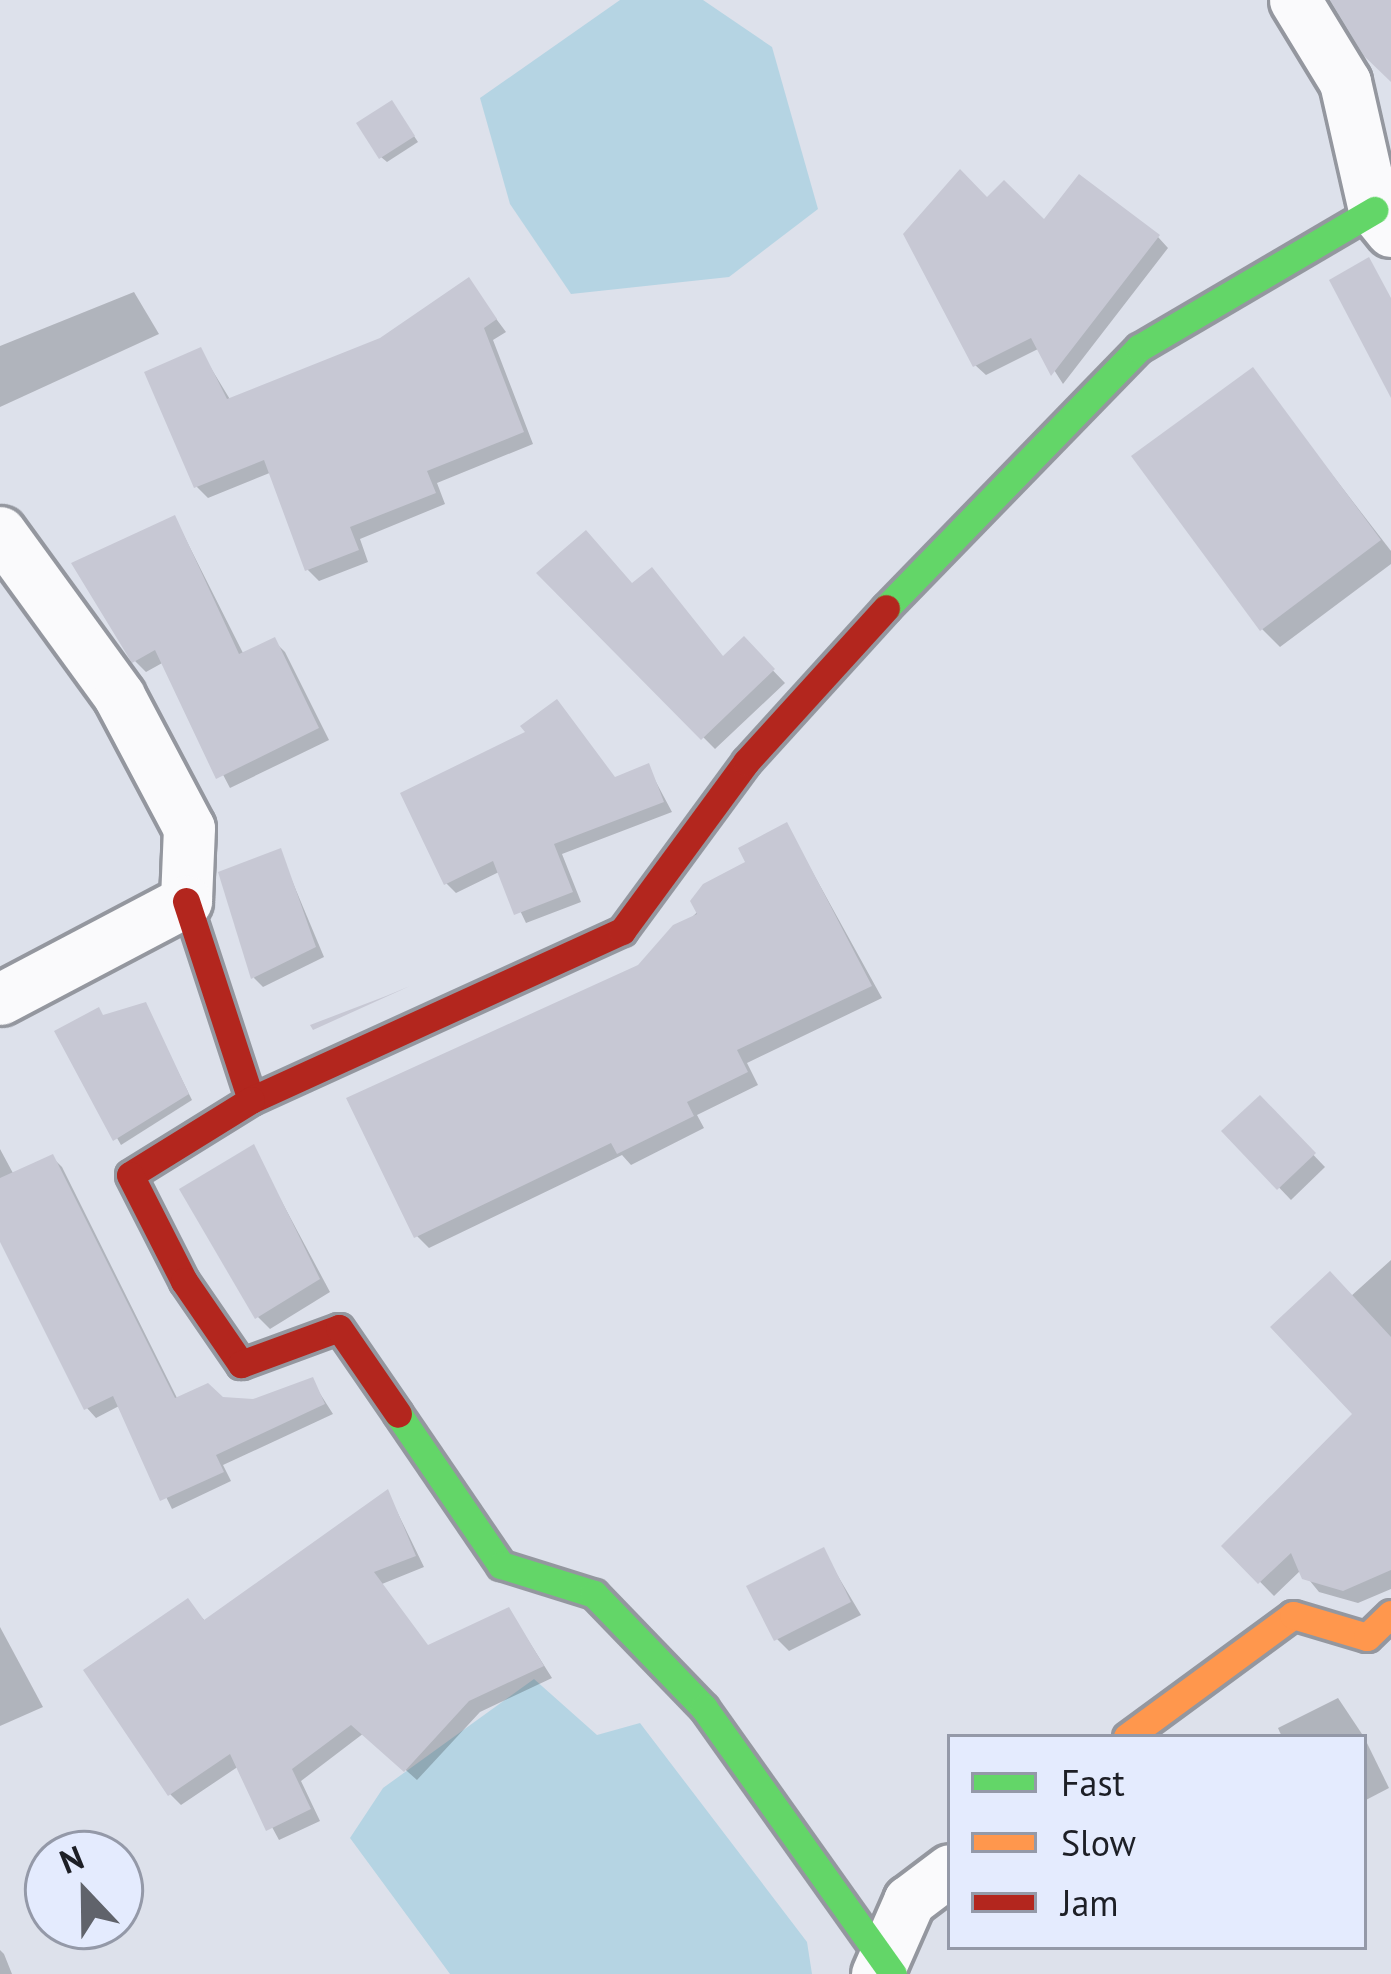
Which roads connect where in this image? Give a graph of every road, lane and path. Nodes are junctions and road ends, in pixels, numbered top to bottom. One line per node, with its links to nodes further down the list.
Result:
1 (1294, 0): 2 (street)
2 (1383, 221): 6 (street)
3 (0, 532): 4 (street)
4 (186, 901): 5 (street); 6 (street)
5 (0, 999)
6 (251, 1100): 10 (street)
7 (1391, 1614): 8 (street)
8 (1131, 1734)
9 (947, 1872): 10 (street)
10 (886, 1969)

